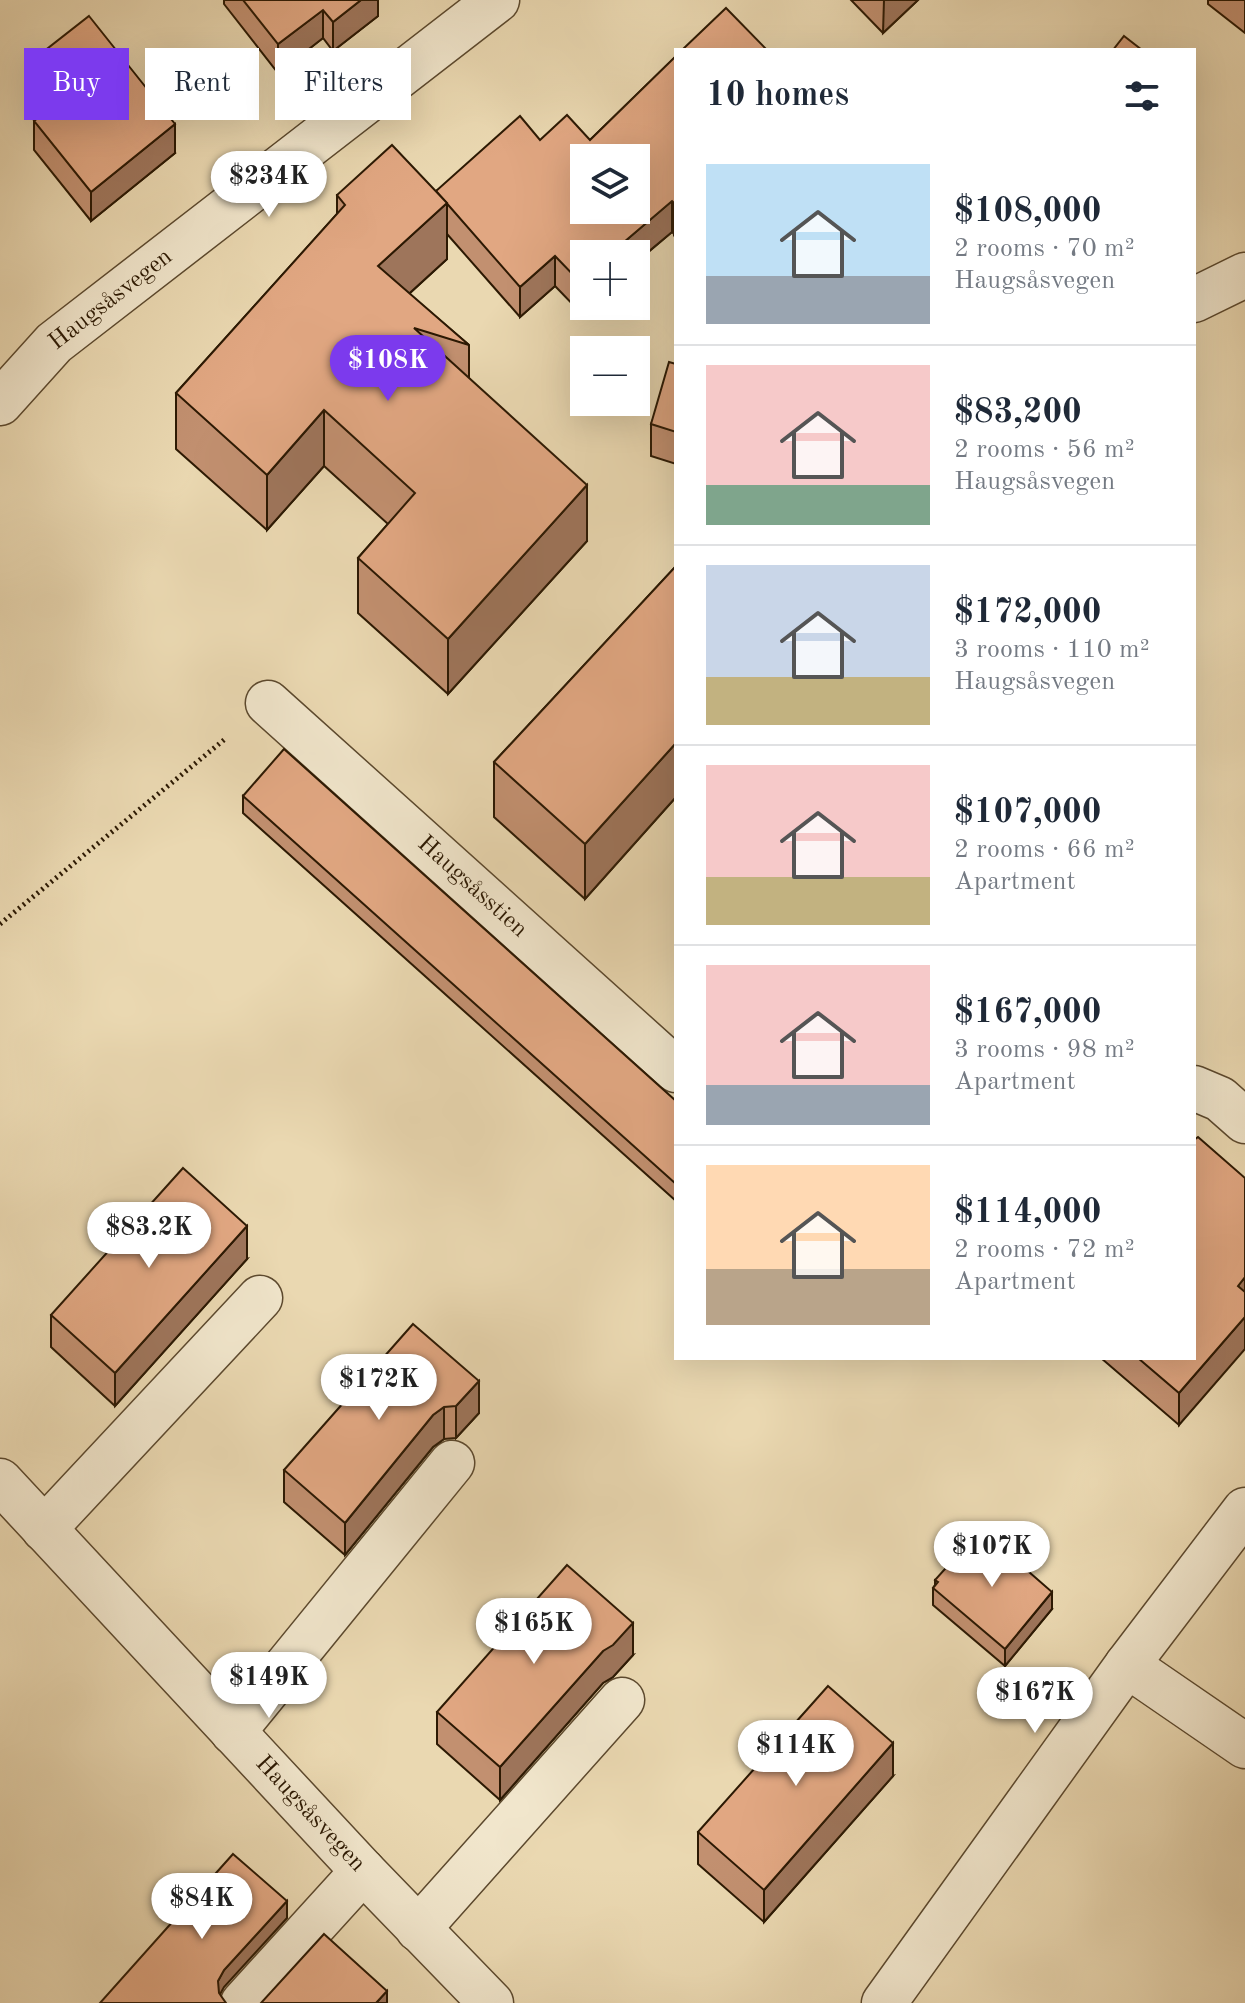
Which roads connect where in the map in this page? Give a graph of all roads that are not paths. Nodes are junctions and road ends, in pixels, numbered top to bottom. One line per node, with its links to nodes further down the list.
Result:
1 (497, 0): 4 (street, Haugsåsvegen)
2 (1245, 275): 3 (street)
3 (1196, 299)
4 (0, 403)
5 (268, 703): 6 (street, Haugsåsstien)
6 (674, 1068)
7 (1196, 1089): 8 (street)
8 (1245, 1121)
9 (260, 1298): 13 (street)
10 (452, 1463): 16 (street)
11 (0, 1481): 13 (street, Haugsåsvegen)
12 (1245, 1510): 14 (street)
13 (44, 1529): 16 (street, Haugsåsvegen)
14 (1127, 1665): 17 (street); 22 (street)
15 (622, 1700): 19 (street)
16 (233, 1732): 18 (street, Haugsåsvegen)
17 (1245, 1746)
18 (363, 1871): 19 (street, Haugsåsvegen); 20 (street)
19 (418, 1929): 21 (street, Haugsåsvegen)
20 (243, 2003)
21 (491, 2003)
22 (884, 2003)

